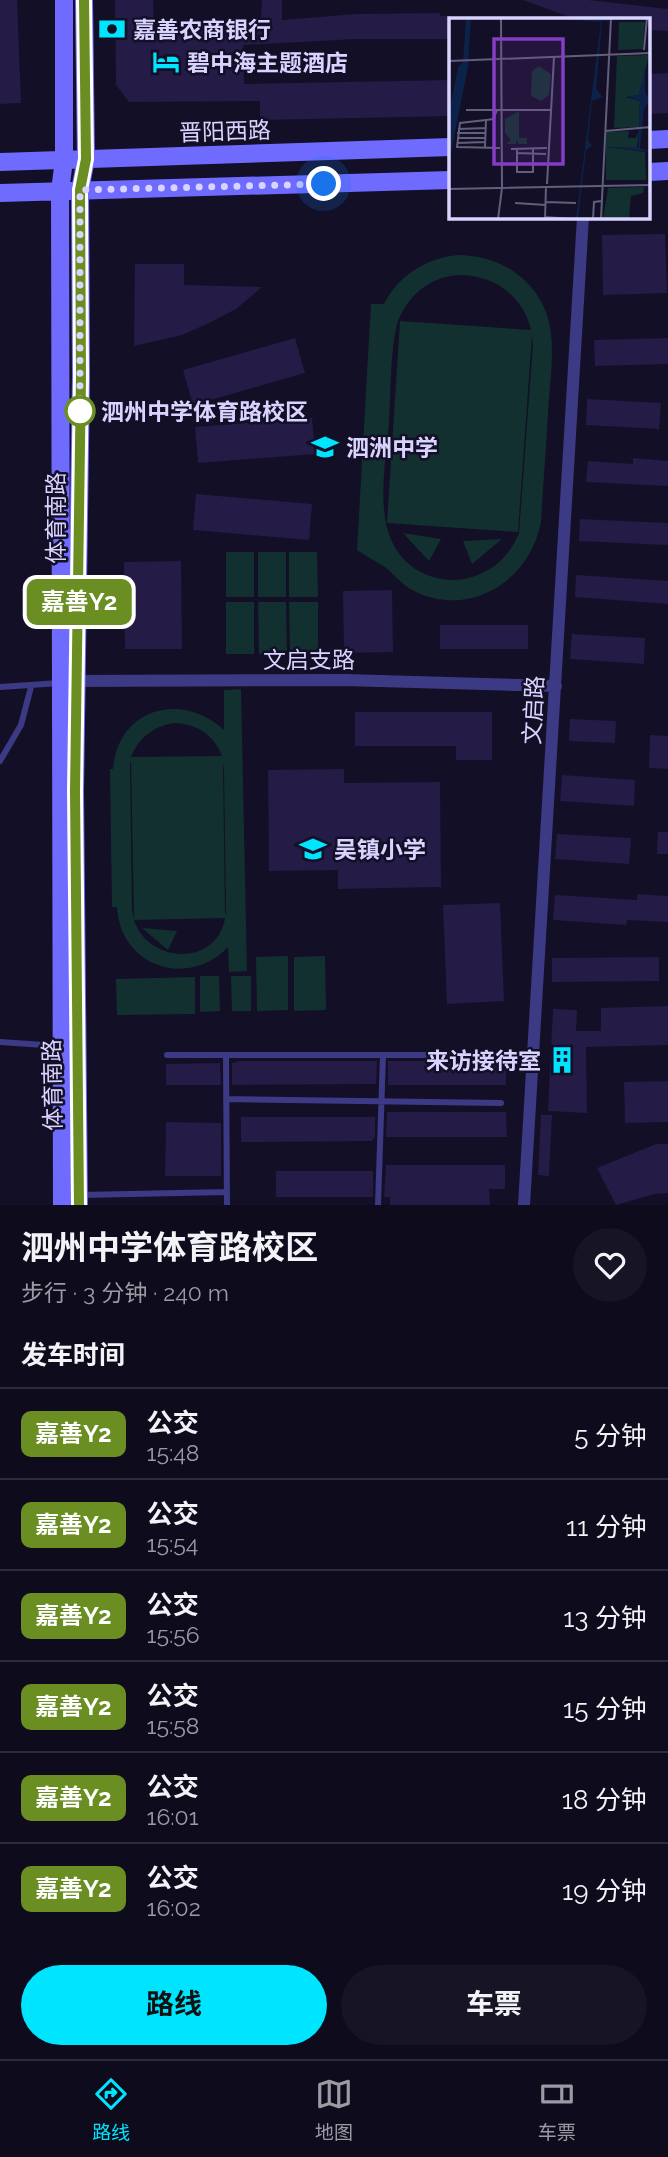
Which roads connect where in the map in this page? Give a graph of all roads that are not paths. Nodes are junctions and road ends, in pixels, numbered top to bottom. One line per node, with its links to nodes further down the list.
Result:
1 (64, 0): 7 (main road, 体育南路)
2 (84, 0): 6 (main road, 体育南路)
3 (668, 139): 4 (main road)
4 (650, 140)
5 (449, 147): 6 (main road, 晋阳西路)
6 (86, 159): 7 (main road, 晋阳西路); 12 (main road, 体育南路)
7 (64, 160): 8 (main road, 晋阳西路); 13 (main road, 体育南路)
8 (0, 162)
9 (668, 171): 10 (main road)
10 (650, 172)
11 (449, 180): 12 (main road)
12 (80, 190): 13 (main road); 16 (main road, 体育南路)
13 (60, 191): 14 (main road); 16 (main road, 体育南路)
14 (0, 193)
15 (583, 219): 17 (street, 文启路)
16 (70, 681): 17 (street, 文启支路); 19 (lane); 22 (main road, 体育南路); 31 (main road, 体育南路)
17 (556, 686): 35 (street, 文启路)
18 (0, 687): 19 (lane)
19 (31, 687): 20 (lane)
20 (0, 761)
21 (0, 1042): 22 (lane)
22 (61, 1046): 32 (main road, 体育南路)
23 (167, 1055): 24 (lane)
24 (226, 1055): 25 (lane); 27 (lane)
25 (383, 1055): 26 (lane); 28 (lane)
26 (514, 1055)
27 (226, 1099): 28 (lane); 30 (lane)
28 (380, 1101): 29 (lane); 34 (lane)
29 (502, 1103)
30 (227, 1192): 31 (lane); 33 (lane)
31 (79, 1200)
32 (62, 1205)
33 (227, 1205)
34 (378, 1205)
35 (524, 1205)

